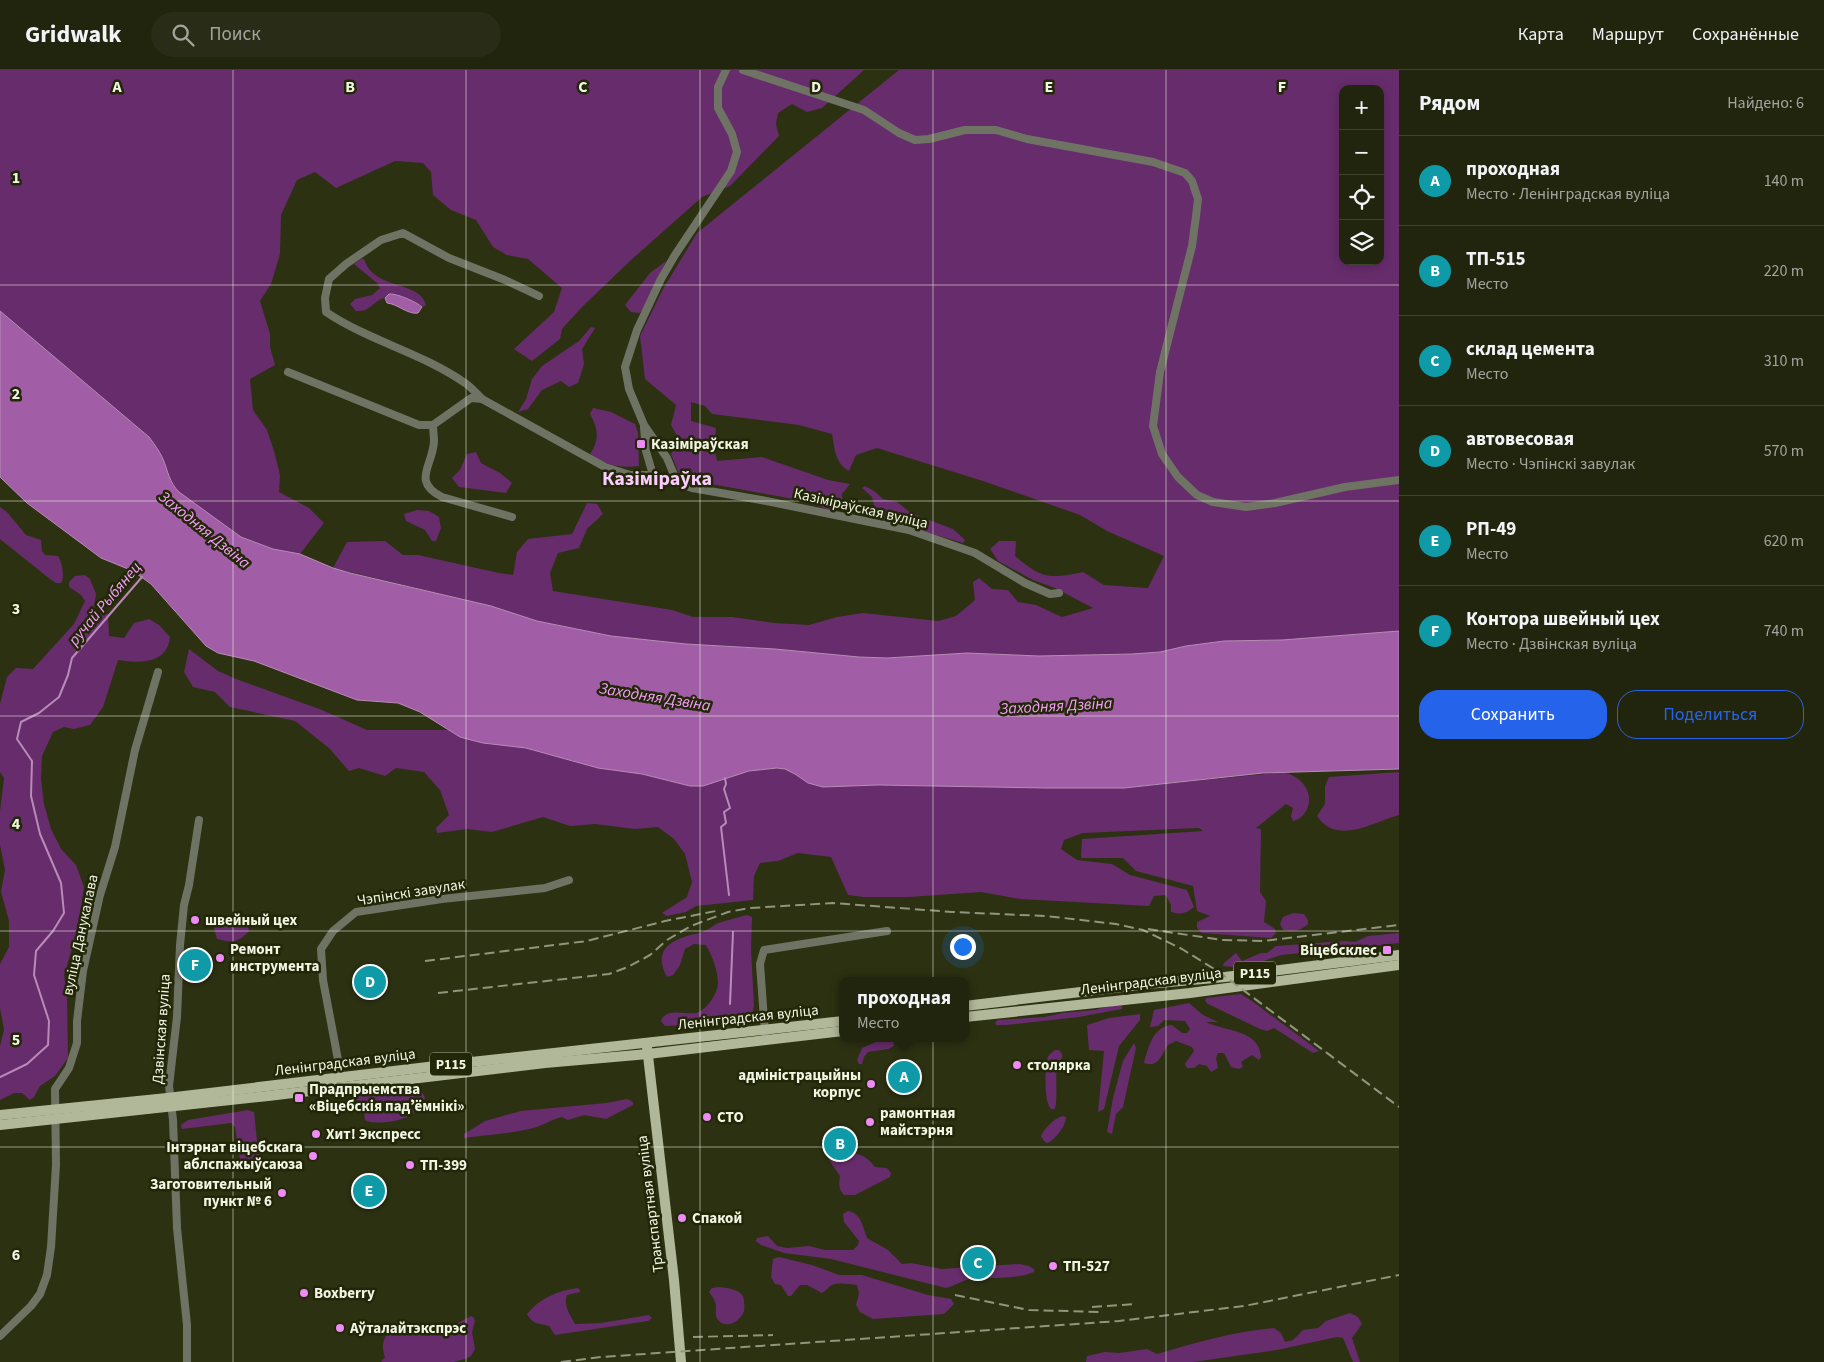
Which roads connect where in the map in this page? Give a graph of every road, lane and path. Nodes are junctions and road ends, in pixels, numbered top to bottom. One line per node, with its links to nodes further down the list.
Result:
1 (726, 70): 7 (street)
2 (743, 70): 9 (street)
3 (538, 296): 5 (street, Казіміраўская вуліца)
4 (288, 372): 6 (street)
5 (482, 399): 6 (street); 8 (street, Казіміраўская вуліца)
6 (433, 425): 11 (street)
7 (644, 425): 8 (street); 10 (street)
8 (653, 475): 10 (street, Казіміраўская вуліца)
9 (1399, 480)
10 (677, 482): 12 (street, Казіміраўская вуліца)
11 (512, 517)
12 (1059, 593)
13 (158, 672): 29 (street, вуліца Данукалава)
14 (199, 820): 28 (street, Дзвінская вуліца)
15 (569, 880): 27 (street, Чэпінскі завулак)
16 (887, 931): 25 (street)
17 (1399, 955): 19 (main road, Ленінградская вуліца / Р115)
18 (1399, 965): 20 (main road, Ленінградская вуліца / Р115)
19 (1147, 984): 20 (street); 21 (main road, Ленінградская вуліца / Р115)
20 (1147, 997): 22 (main road, Ленінградская вуліца / Р115)
21 (969, 1006)
22 (969, 1018)
23 (839, 1022): 25 (main road, Ленінградская вуліца / Р115)
24 (839, 1031): 25 (main road, Ленінградская вуліца / Р115)
25 (765, 1036): 26 (main road, Ленінградская вуліца / Р115)
26 (647, 1049): 27 (main road, Ленінградская вуліца / Р115); 34 (main road, Транспартная вуліца)
27 (342, 1082): 28 (main road, Ленінградская вуліца / Р115)
28 (171, 1102): 29 (main road, Ленінградская вуліца / Р115); 33 (street, Дзвінская вуліца)
29 (56, 1114): 30 (main road, Ленінградская вуліца / Р115); 31 (main road, Ленінградская вуліца / Р115); 32 (street, вуліца Данукалава)
30 (0, 1115)
31 (0, 1125)
32 (0, 1336)
33 (187, 1362)
34 (681, 1362)

